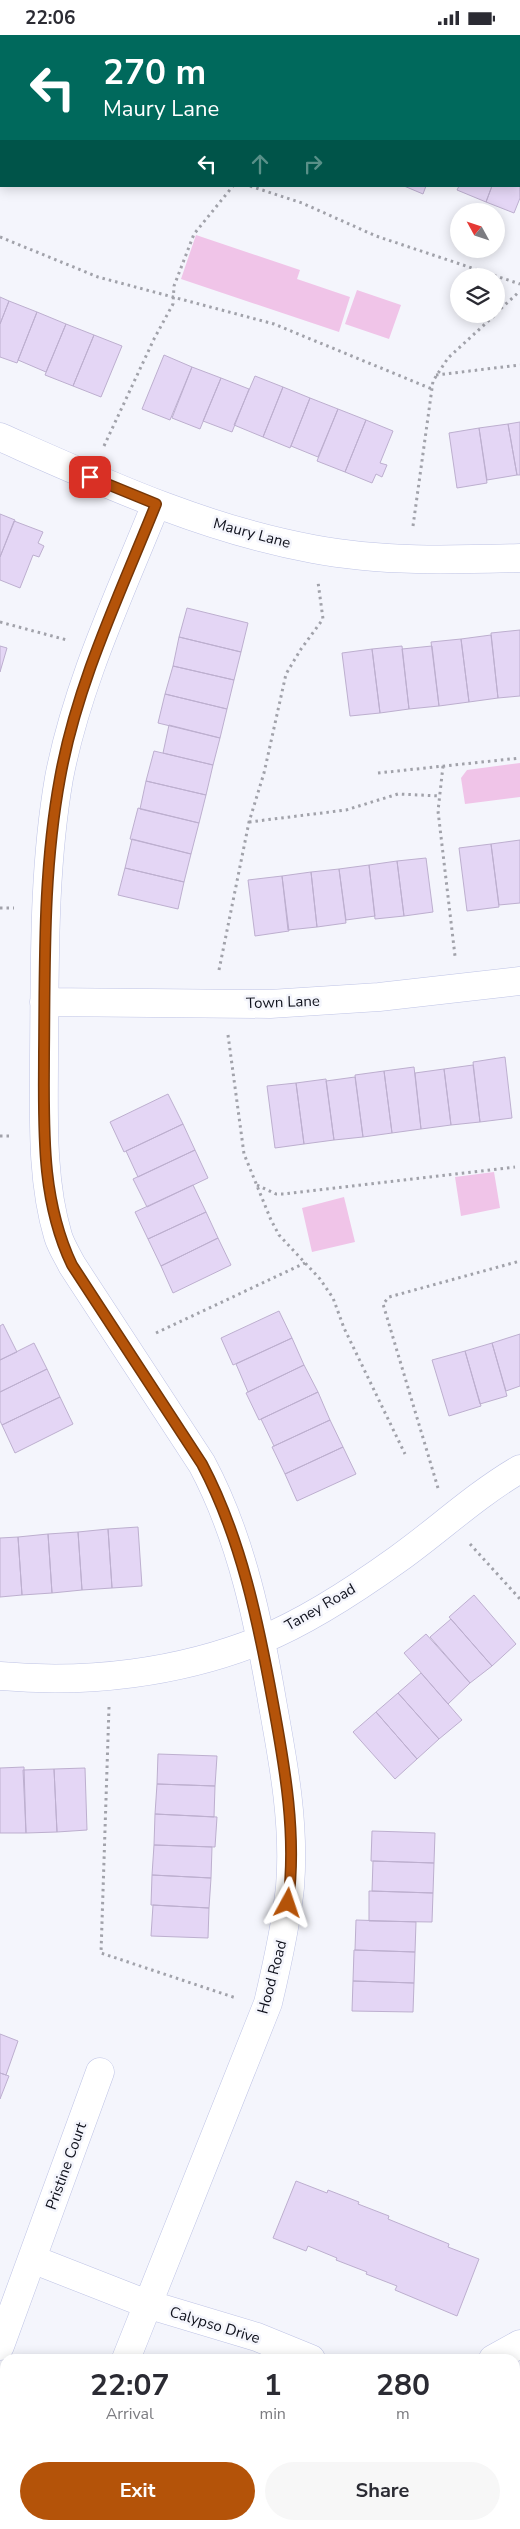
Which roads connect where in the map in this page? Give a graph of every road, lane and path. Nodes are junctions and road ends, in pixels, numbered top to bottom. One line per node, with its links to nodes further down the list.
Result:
1 (232, 187): 6 (path)
2 (253, 187): 4 (path)
3 (0, 237): 6 (path)
4 (520, 284)
5 (520, 291): 7 (path)
6 (174, 297): 11 (path); 13 (path)
7 (505, 305)
8 (485, 323): 10 (path)
9 (520, 365): 10 (path)
10 (435, 375): 11 (path)
11 (432, 389): 17 (path)
12 (0, 437): 13 (street, Maury Lane)
13 (90, 477): 14 (street, Maury Lane)
14 (156, 504): 15 (street, Maury Lane); 19 (street, Hood Road)
15 (312, 549): 17 (street, Maury Lane); 24 (path)
16 (520, 558): 17 (street, Maury Lane)
17 (408, 559)
18 (0, 622): 19 (path)
19 (99, 648): 27 (street, Hood Road)
20 (520, 758): 21 (path)
21 (443, 766): 22 (path); 23 (path)
22 (378, 773)
23 (440, 796): 24 (path); 26 (path)
24 (249, 822): 28 (path)
25 (520, 981): 26 (street, Town Lane)
26 (458, 988): 28 (street, Town Lane)
27 (44, 1002): 28 (street, Town Lane); 33 (street, Hood Road)
28 (218, 1003): 30 (path)
29 (514, 1167): 30 (path)
30 (257, 1185): 32 (path)
31 (520, 1261): 36 (path)
32 (305, 1263): 33 (path); 34 (path)
33 (126, 1348): 38 (street, Hood Road)
34 (405, 1454)
35 (520, 1469): 36 (street, Taney Road)
36 (448, 1520): 37 (path); 38 (street, Taney Road)
37 (520, 1599)
38 (261, 1640): 40 (street, Taney Road); 41 (street, Hood Road)
39 (0, 1676): 40 (street, Taney Road)
40 (110, 1677): 41 (path)
41 (266, 2008): 44 (street, Hood Road)
42 (100, 2072): 43 (street, Pristine Court)
43 (32, 2259): 44 (street); 46 (street, Pristine Court)
44 (147, 2304): 47 (street, Hood Road); 48 (street, Calypso Drive)
45 (520, 2344): 49 (street)
46 (0, 2346)
47 (128, 2354)
48 (299, 2354)
49 (503, 2354)

